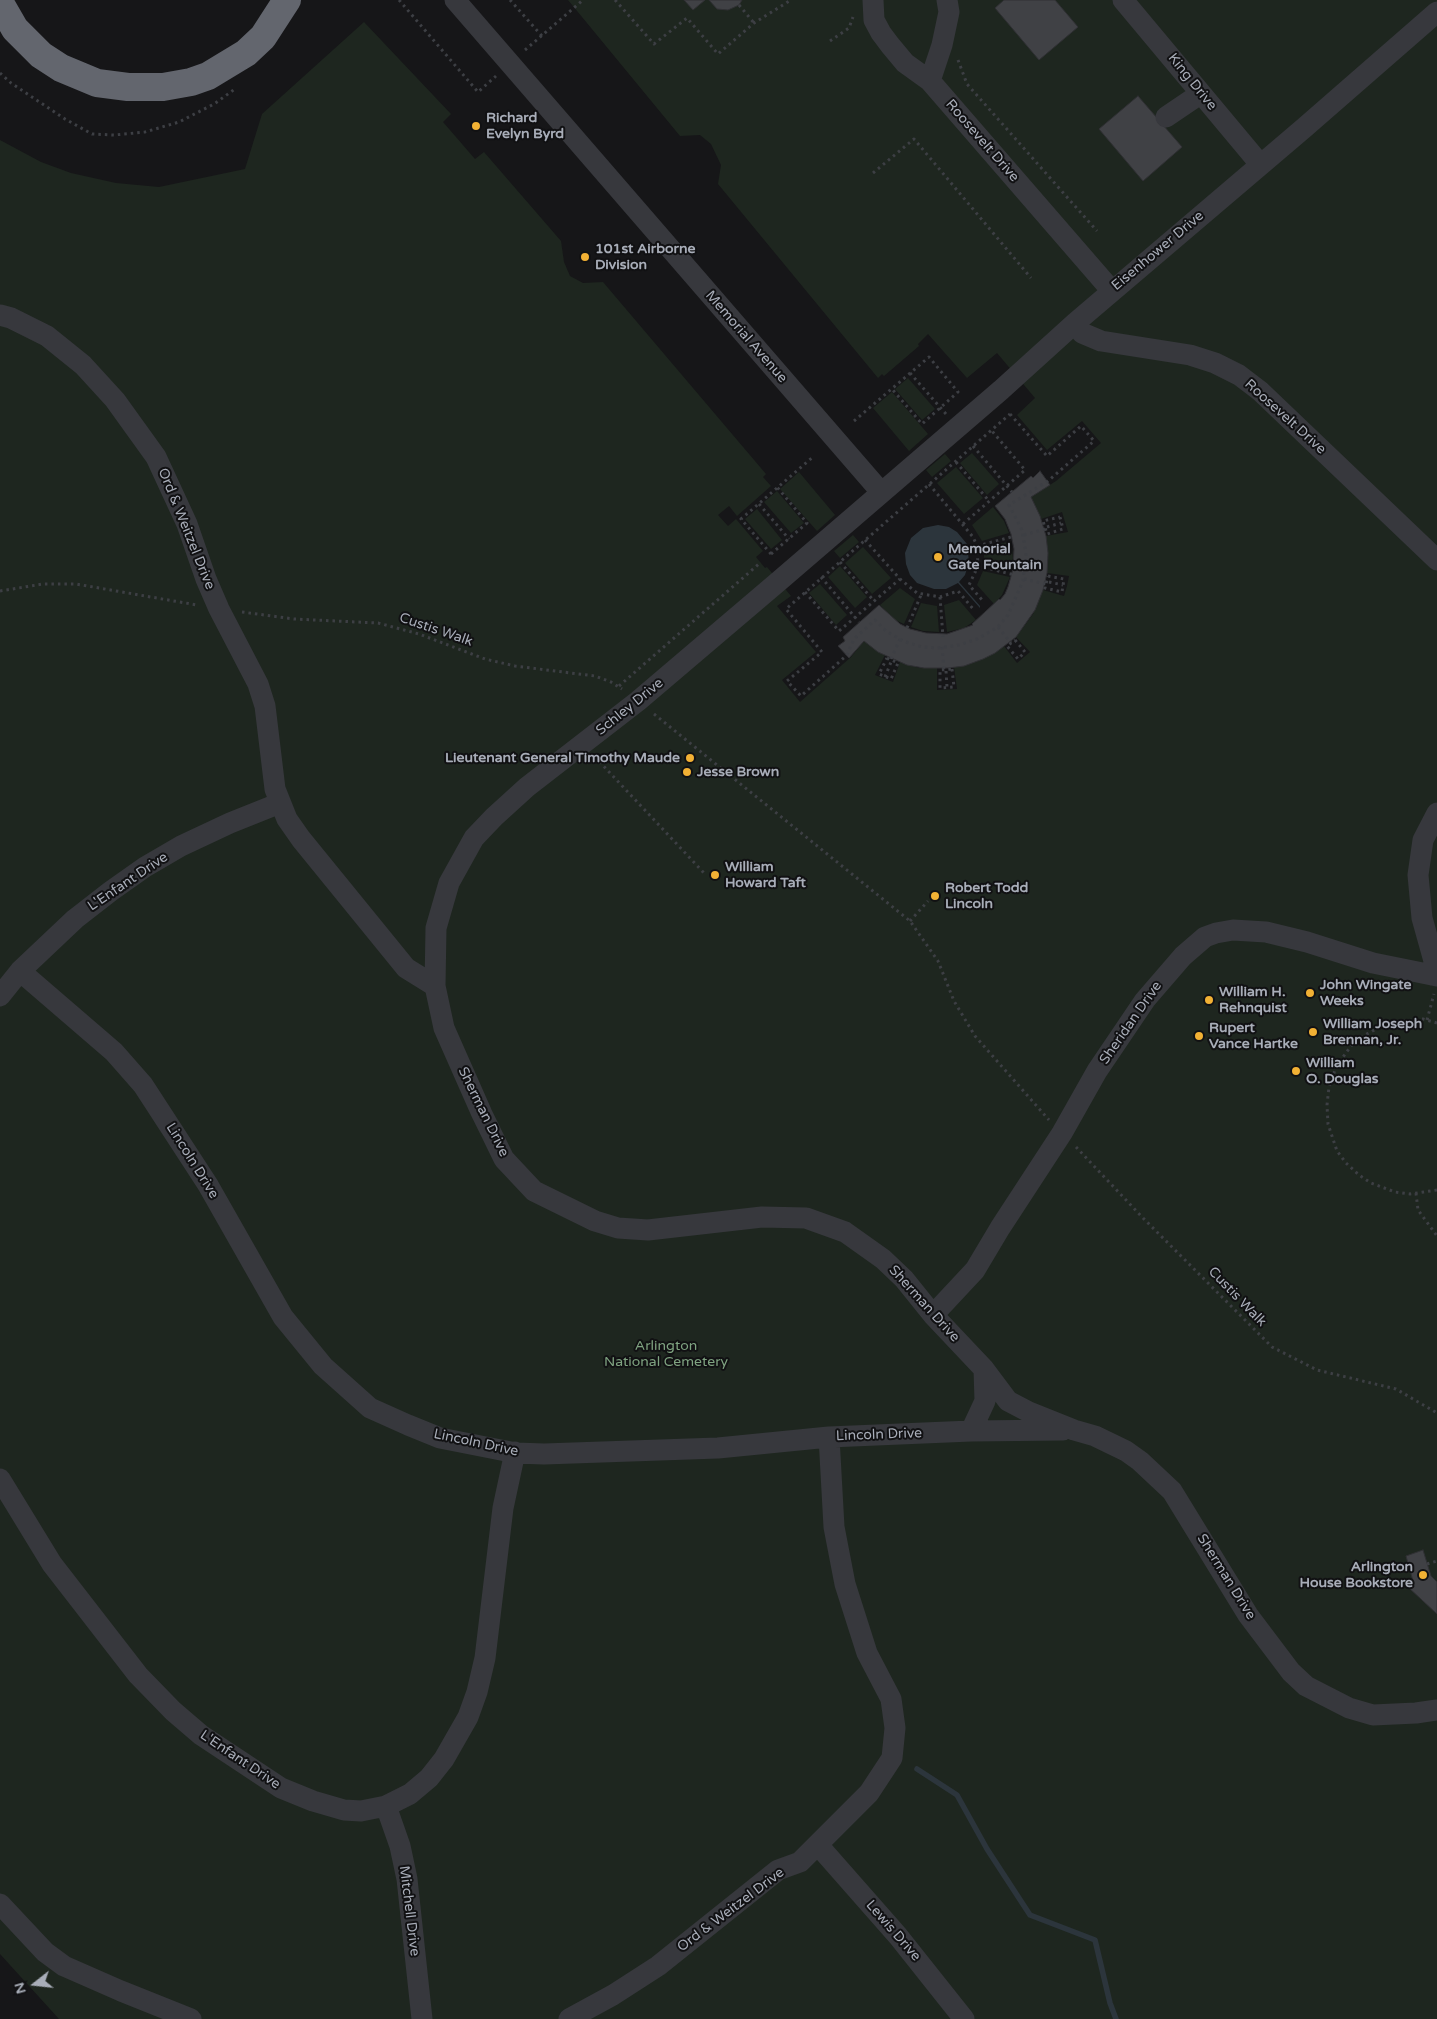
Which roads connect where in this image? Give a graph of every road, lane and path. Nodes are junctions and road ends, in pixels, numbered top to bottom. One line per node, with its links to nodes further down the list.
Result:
1 (287, 0): 11 (highway)
2 (399, 0): 21 (path)
3 (455, 0): 45 (street, Memorial Avenue)
4 (510, 0): 16 (path)
5 (583, 0): 16 (path)
6 (615, 0): 14 (path)
7 (791, 0): 14 (path)
8 (873, 0): 20 (street, Roosevelt Drive)
9 (947, 0): 20 (street)
10 (1123, 0): 22 (street, King Drive)
11 (0, 3)
12 (739, 5): 14 (path)
13 (1437, 12): 24 (street, Eisenhower Drive)
14 (754, 23)
15 (849, 28): 17 (path)
16 (542, 36): 18 (path)
17 (830, 41)
18 (530, 46)
19 (963, 76): 26 (path)
20 (930, 81): 28 (street, Roosevelt Drive)
21 (490, 82)
22 (1200, 94): 23 (street); 24 (street, King Drive)
23 (1166, 117)
24 (1260, 164): 28 (street, Eisenhower Drive)
25 (873, 173): 27 (path)
26 (1096, 231)
27 (1031, 278)
28 (1112, 291): 30 (street, Eisenhower Drive)
29 (0, 315): 95 (street, Ord & Weitzel Drive)
30 (1075, 323): 45 (street, Eisenhower Drive); 59 (street, Roosevelt Drive)
31 (910, 373): 32 (path); 33 (path); 33 (path)
32 (892, 389): 33 (path); 35 (path)
33 (940, 408): 34 (path)
34 (948, 417)
35 (854, 421)
36 (992, 431): 38 (path); 43 (path); 52 (path)
37 (970, 442): 38 (path)
38 (974, 447): 40 (path); 43 (path)
39 (814, 456): 44 (path)
40 (956, 462): 42 (path); 47 (path)
41 (926, 480): 42 (path)
42 (930, 485): 50 (path); 56 (path)
43 (1007, 486): 46 (path); 47 (path)
44 (777, 487): 48 (path); 55 (path)
45 (880, 492): 102 (street, Schley Drive)
46 (1012, 492)
47 (989, 501): 50 (path)
48 (759, 504): 55 (path); 55 (path)
49 (1061, 523): 51 (path); 51 (path); 51 (path)
50 (963, 524): 58 (path)
51 (1046, 528): 52 (path)
52 (1024, 535): 67 (path)
53 (862, 536): 56 (path)
54 (1012, 536): 58 (path)
55 (789, 539): 57 (path)
56 (865, 540): 60 (path); 66 (path)
57 (793, 543)
58 (977, 546): 62 (path)
59 (1437, 560)
60 (840, 562): 65 (path); 74 (path)
61 (760, 563): 90 (path)
62 (978, 566): 64 (path); 75 (path)
63 (818, 574): 65 (path)
64 (1015, 575)
65 (822, 578): 71 (path); 79 (path)
66 (900, 579): 72 (path); 74 (path)
67 (1024, 579): 68 (path); 82 (path)
68 (1047, 583): 69 (path); 69 (path); 69 (path)
69 (1063, 585)
70 (0, 591): 76 (path)
71 (805, 592): 79 (path); 84 (path)
72 (921, 595): 73 (path); 81 (path)
73 (940, 597): 77 (path); 83 (path)
74 (874, 601): 79 (path)
75 (983, 601)
76 (198, 605)
77 (974, 610)
78 (239, 612): 90 (path, Custis Walk)
79 (856, 618): 80 (path)
80 (859, 622)
81 (907, 628)
82 (998, 628): 85 (path); 86 (path)
83 (943, 637)
84 (900, 639): 86 (path); 87 (path)
85 (1011, 643): 85 (path)
86 (942, 647): 88 (path)
87 (891, 661): 89 (path); 89 (path); 89 (path)
88 (945, 671): 91 (path); 91 (path); 91 (path)
89 (885, 677)
90 (619, 686): 92 (path, Custis Walk)
91 (947, 687)
92 (629, 693)
93 (647, 709): 99 (path, Custis Walk)
94 (601, 765): 97 (path)
95 (280, 803): 100 (street, L'Enfant Drive); 102 (street)
96 (1437, 813): 101 (street)
97 (704, 873)
98 (928, 901): 99 (path)
99 (910, 921): 106 (path, Custis Walk)
100 (20, 972): 103 (street, L'Enfant Drive); 116 (street, Lincoln Drive)
101 (1435, 980): 104 (path); 106 (street, Sheridan Drive)
102 (435, 986): 110 (street, Sherman Drive)
103 (0, 996)
104 (1426, 1020): 105 (path); 108 (path)
105 (1437, 1023)
106 (1056, 1127): 110 (street, Sheridan Drive); 112 (path, Custis Walk)
107 (1437, 1190): 108 (path)
108 (1416, 1193): 109 (path)
109 (1437, 1236)
110 (933, 1316): 111 (street, Sherman Drive)
111 (984, 1368): 113 (street, Sherman Drive); 114 (street)
112 (1437, 1413)
113 (1074, 1430): 114 (street, Lincoln Drive); 120 (street, Sherman Drive)
114 (971, 1431): 115 (street, Lincoln Drive)
115 (829, 1437): 116 (street, Lincoln Drive); 122 (street, Ord & Weitzel Drive)
116 (515, 1452): 121 (street, L'Enfant Drive)
117 (0, 1479): 121 (street, L'Enfant Drive)
118 (1437, 1561): 119 (path)
119 (1427, 1564)
120 (1437, 1710)
121 (386, 1806): 125 (street, Mitchell Drive)
122 (818, 1845): 126 (street, Ord & Weitzel Drive); 127 (street, Lewis Drive)
123 (0, 1904): 124 (street)
124 (191, 2019)
125 (422, 2019)
126 (569, 2019)
127 (964, 2019)

